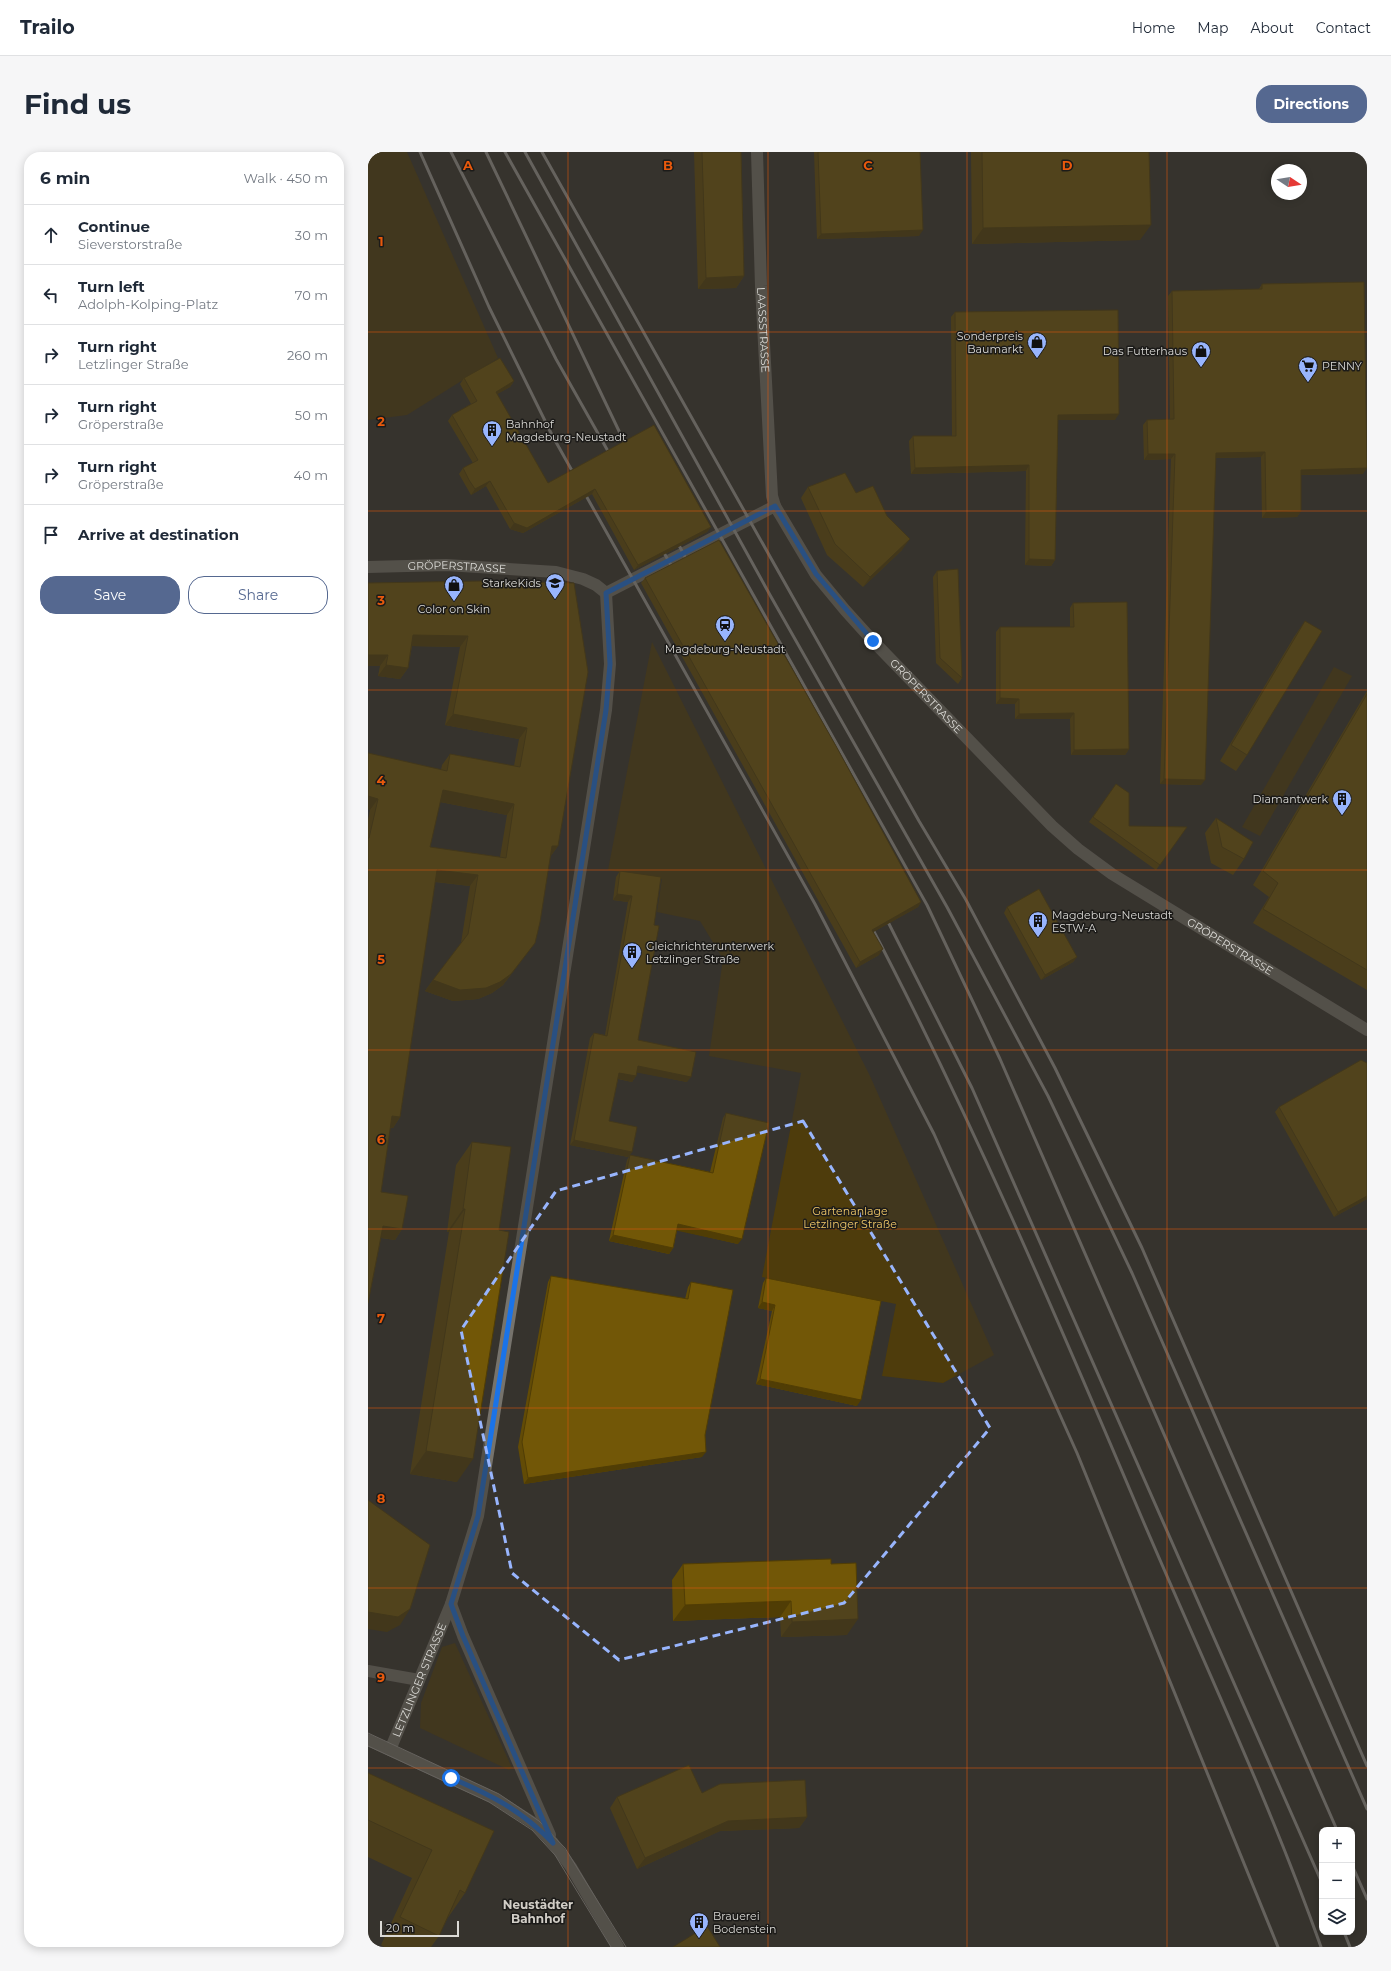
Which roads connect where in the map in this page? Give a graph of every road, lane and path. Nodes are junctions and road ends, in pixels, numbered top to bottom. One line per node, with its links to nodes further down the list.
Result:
1 (757, 152): 2 (street, LAASSSTRASSE)
2 (775, 506): 4 (street); 5 (street, GRÖPERSTRASSE)
3 (368, 567): 4 (street, GRÖPERSTRASSE)
4 (606, 593): 6 (street, LETZLINGER STRASSE)
5 (1367, 1030)
6 (451, 1604): 8 (street, LETZLINGER STRASSE); 11 (street)
7 (368, 1671): 8 (street)
8 (419, 1680): 10 (street, LETZLINGER STRASSE)
9 (368, 1740): 10 (street)
10 (390, 1750): 11 (street)
11 (553, 1843): 12 (street)
12 (618, 1947)

